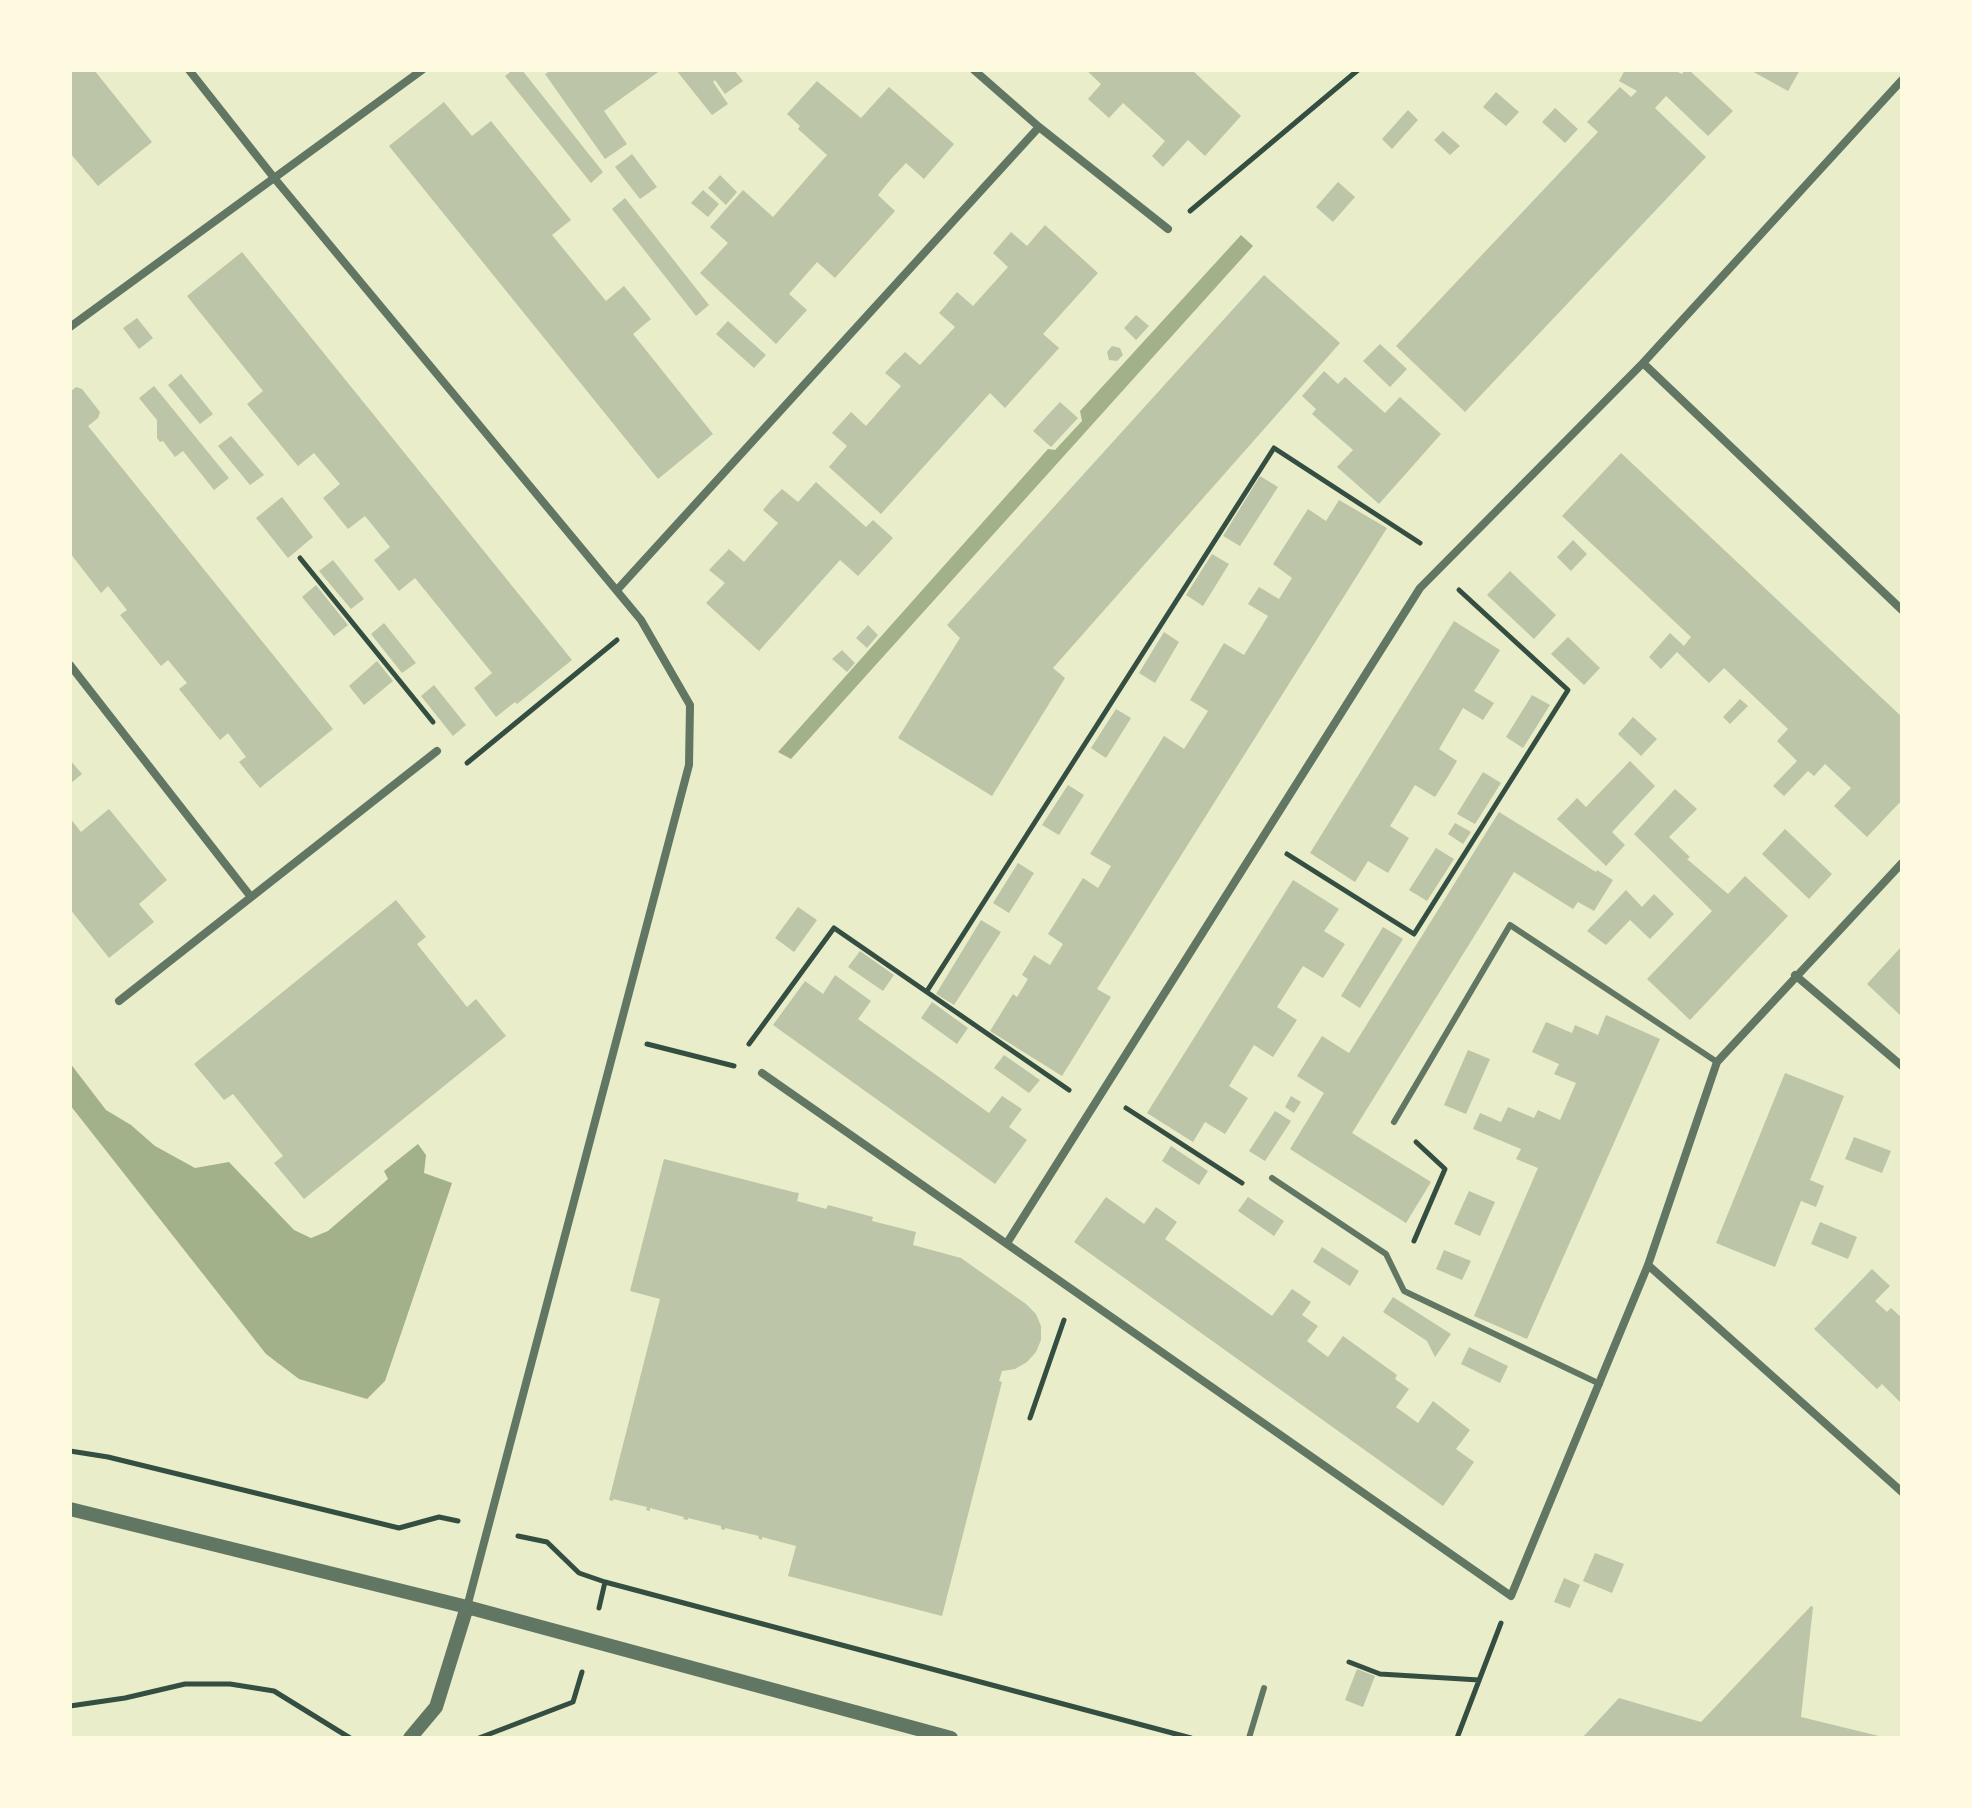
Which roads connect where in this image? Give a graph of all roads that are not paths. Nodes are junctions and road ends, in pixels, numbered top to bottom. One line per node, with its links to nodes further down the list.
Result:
1 (189, 70): 6 (street)
2 (422, 70): 6 (street)
3 (974, 70): 5 (street)
4 (1902, 80): 9 (street)
5 (1039, 127): 7 (street); 10 (street)
6 (275, 179): 8 (street); 10 (street)
7 (1168, 229)
8 (70, 327)
9 (1643, 363): 11 (street); 23 (street)
10 (617, 590): 28 (street)
11 (1902, 610)
12 (70, 665): 15 (street)
13 (437, 751): 15 (street)
14 (1902, 863): 16 (street)
15 (251, 897): 17 (street)
16 (1795, 975): 18 (street); 19 (street)
17 (119, 1001)
18 (1717, 1062): 21 (lane); 24 (street)
19 (1902, 1066)
20 (762, 1073): 23 (street)
21 (1394, 1122)
22 (1272, 1178): 25 (lane)
23 (1007, 1243): 25 (street)
24 (1648, 1265): 25 (street); 26 (street)
25 (1600, 1384)
26 (1902, 1492)
27 (70, 1509): 28 (street)
28 (467, 1607): 30 (street); 31 (street)
29 (1264, 1688): 32 (lane)
30 (410, 1738)
31 (951, 1738)
32 (1249, 1738)

